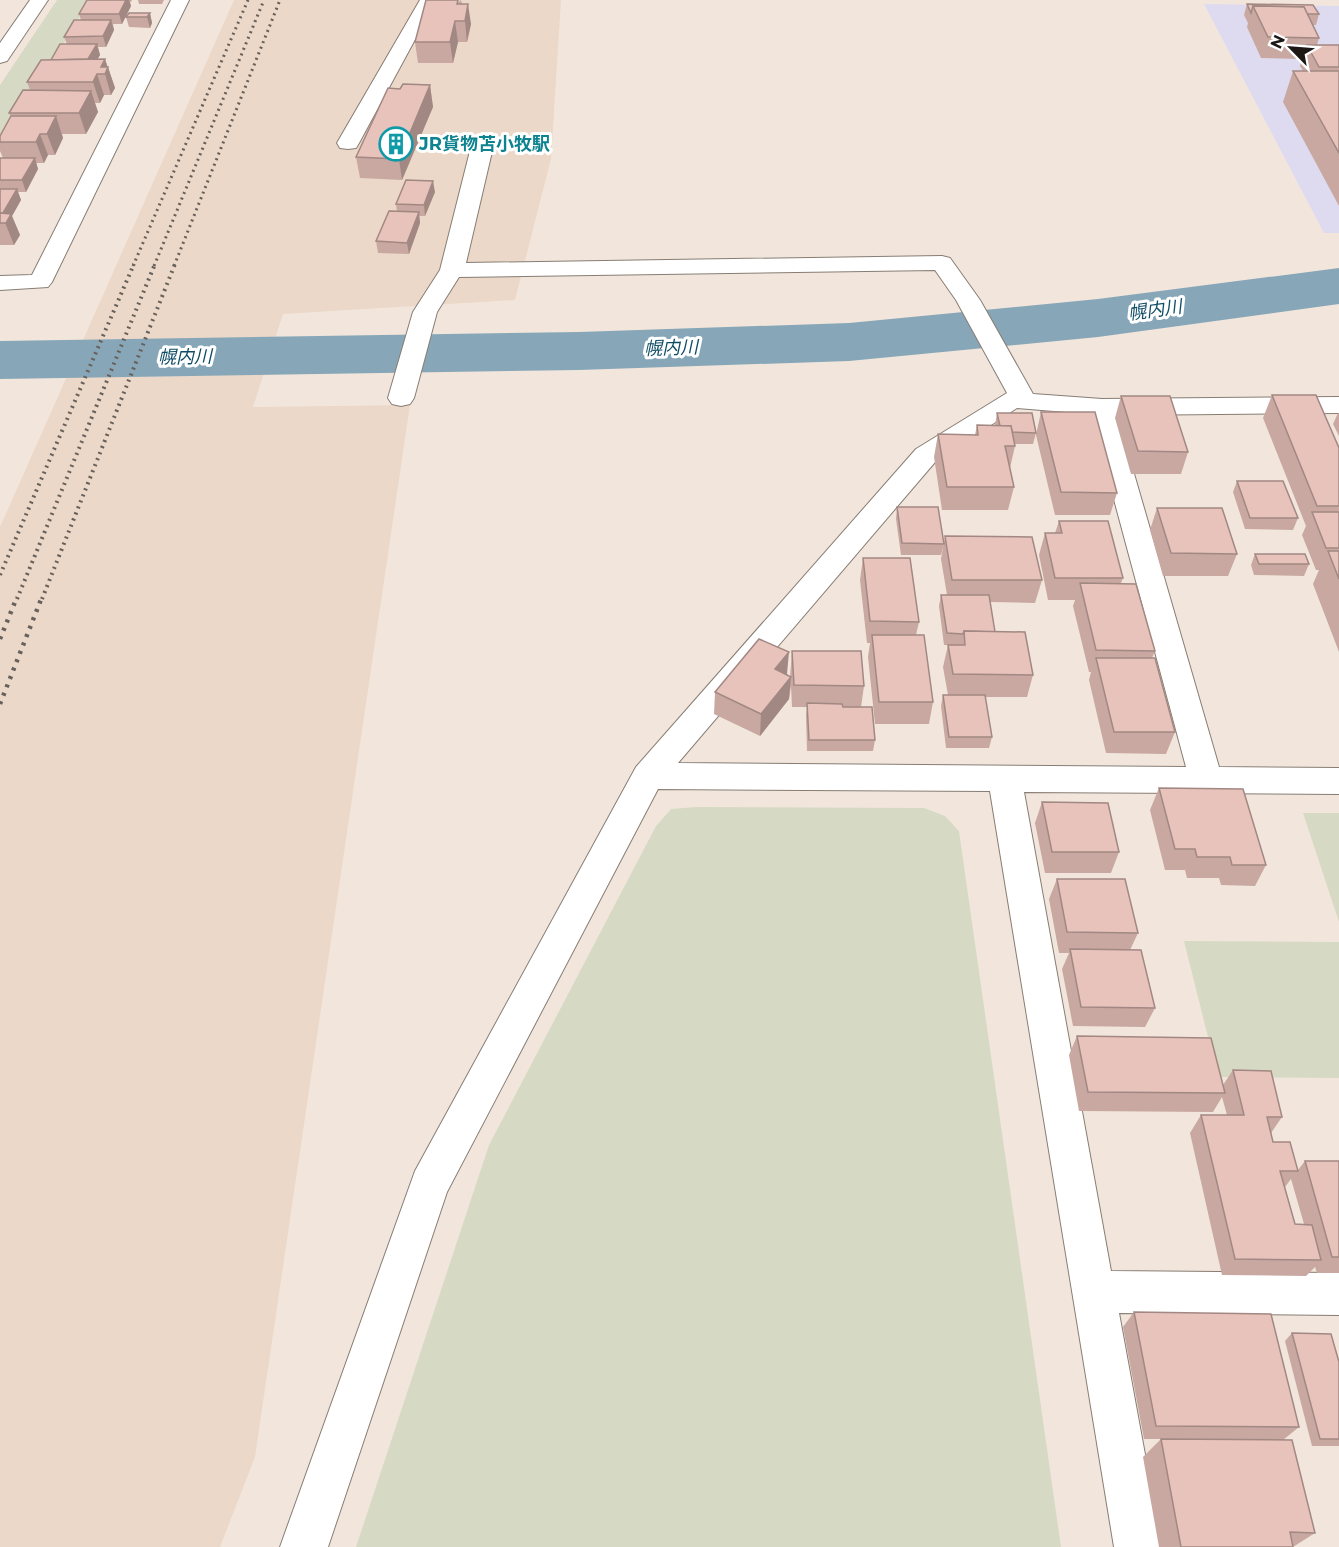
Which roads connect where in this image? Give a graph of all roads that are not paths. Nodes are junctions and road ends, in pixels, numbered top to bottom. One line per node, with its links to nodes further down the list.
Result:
1 (39, 0): 4 (street)
2 (180, 0): 8 (street)
3 (430, 0): 5 (street)
4 (0, 57)
5 (348, 143)
6 (483, 143): 7 (street)
7 (452, 270): 9 (street); 10 (street)
8 (0, 283)
9 (1016, 393): 12 (street); 13 (street)
10 (401, 398)
11 (1339, 405): 12 (street)
12 (1102, 407): 15 (street)
13 (648, 776): 14 (street); 19 (street)
14 (1005, 779): 15 (street); 17 (street)
15 (1206, 780): 16 (street)
16 (1339, 781)
17 (1094, 1292): 18 (street); 20 (street)
18 (1339, 1294)
19 (304, 1547)
20 (1138, 1547)

